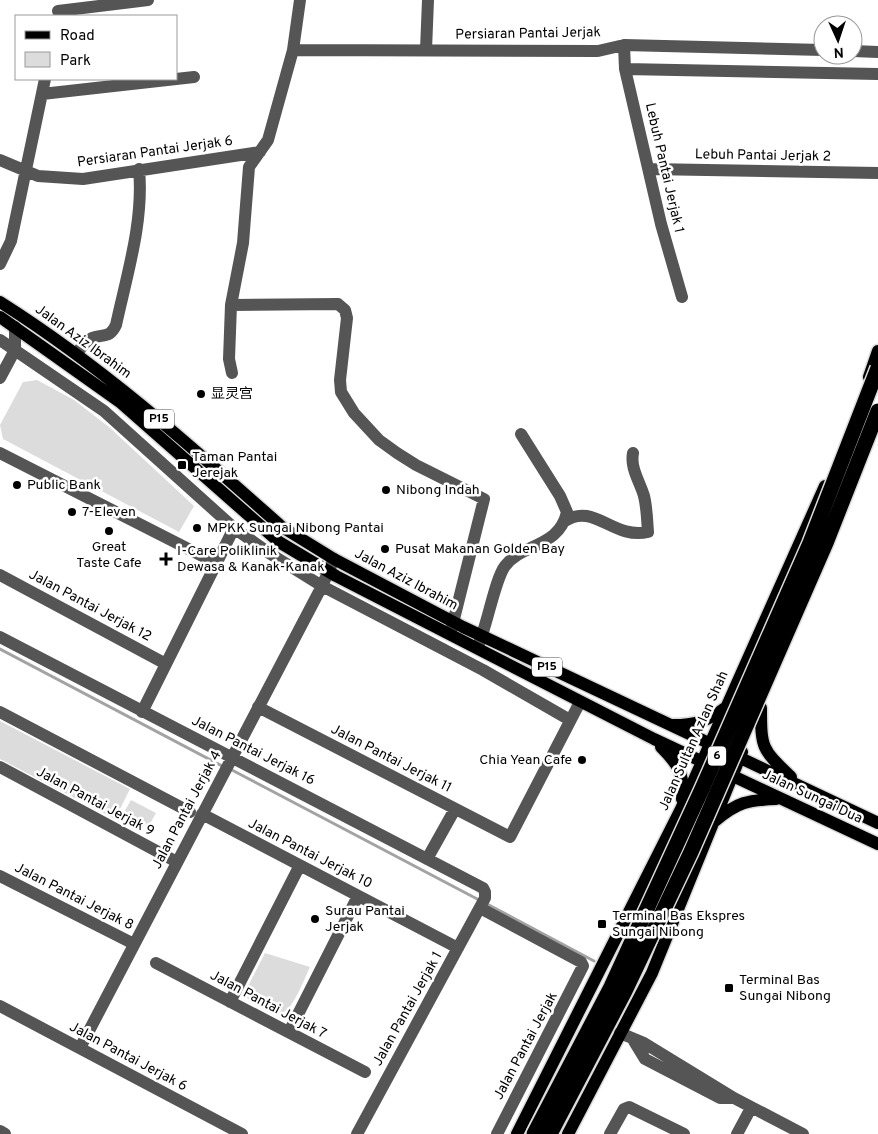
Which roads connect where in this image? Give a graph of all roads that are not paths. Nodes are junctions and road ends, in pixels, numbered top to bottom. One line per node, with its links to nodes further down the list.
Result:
1 (148, 0): 4 (street)
2 (300, 0): 6 (street)
3 (428, 0): 7 (street)
4 (59, 9)
5 (624, 45): 7 (street, Persiaran Pantai Jerjak); 8 (street, Persiaran Pantai Jerjak); 11 (street, Lebuh Pantai Jerjak 1)
6 (293, 50): 7 (street, Persiaran Pantai Jerjak); 18 (street)
7 (426, 50)
8 (813, 50)
9 (863, 51): 10 (street)
10 (878, 52)
11 (625, 69): 12 (street); 21 (street, Lebuh Pantai Jerjak 1)
12 (878, 74)
13 (194, 77): 14 (street)
14 (178, 79)
15 (45, 80): 17 (street)
16 (167, 80): 17 (street)
17 (42, 94): 22 (street)
18 (260, 152): 20 (street, Persiaran Pantai Jerjak 6); 29 (street)
19 (0, 160): 22 (street, Persiaran Pantai Jerjak 6)
20 (139, 169): 22 (street, Persiaran Pantai Jerjak 6); 36 (street)
21 (648, 169): 23 (street, Lebuh Pantai Jerjak 2); 27 (street, Lebuh Pantai Jerjak 1)
22 (25, 172): 24 (street)
23 (878, 173)
24 (13, 228): 25 (street); 26 (street)
25 (0, 250)
26 (0, 264)
27 (682, 297)
28 (0, 302): 36 (main road, Jalan Aziz Ibrahim / P15)
29 (231, 305): 38 (street); 52 (street)
30 (0, 317): 31 (main road, Jalan Aziz Ibrahim / P15)
31 (15, 327): 33 (main road, Jalan Aziz Ibrahim / P15); 34 (street)
32 (0, 340): 34 (street)
33 (36, 341): 34 (street); 49 (main road, Jalan Aziz Ibrahim / P15)
34 (15, 350): 39 (street); 46 (street)
35 (878, 351): 57 (main road, Jalan Sultan Azlan Shah / 6)
36 (77, 353): 47 (main road, Jalan Aziz Ibrahim / P15)
37 (878, 368): 104 (highway, Jalan Sultan Azlan Shah / 6, bridge)
38 (232, 373)
39 (0, 378)
40 (878, 411): 105 (highway, 6, bridge)
41 (878, 424): 59 (main road, 6)
42 (521, 434): 45 (street)
43 (0, 453): 48 (street)
44 (633, 453): 45 (street)
45 (565, 521): 54 (street)
46 (234, 528): 48 (street); 51 (street)
47 (334, 559): 49 (street, Jalan Pantai Jerjak 4); 52 (main road, Jalan Aziz Ibrahim / P15)
48 (216, 563): 55 (street)
49 (328, 571): 51 (street, Jalan Pantai Jerjak 4); 52 (main road, Jalan Aziz Ibrahim / P15)
50 (0, 575): 55 (street, Jalan Pantai Jerjak 12)
51 (322, 586): 58 (street, Jalan Pantai Jerjak 4); 62 (street)
52 (452, 628): 54 (main road, Jalan Aziz Ibrahim / P15)
53 (0, 637): 61 (street, Jalan Pantai Jerjak 16)
54 (480, 642): 56 (main road, Jalan Aziz Ibrahim / P15); 63 (main road, Jalan Aziz Ibrahim / P15)
55 (166, 664): 61 (street)
56 (580, 702): 62 (street); 64 (main road, Jalan Aziz Ibrahim / P15)
57 (728, 706): 63 (main road); 65 (main road, Jalan Sultan Azlan Shah / 6)
58 (258, 707): 67 (street, Jalan Pantai Jerjak 4); 73 (street, Jalan Pantai Jerjak 11)
59 (761, 708): 66 (main road, 6); 71 (main road)
60 (0, 712): 75 (street, Jalan Pantai Jerjak 10)
61 (142, 712): 67 (street, Jalan Pantai Jerjak 16)
62 (570, 720): 73 (street, Jalan Pantai Jerjak 11)
63 (668, 726): 65 (main road, Jalan Aziz Ibrahim / P15)
64 (654, 739): 68 (main road, Jalan Aziz Ibrahim / P15); 74 (main road)
65 (709, 744): 66 (main road, P15); 68 (main road, Jalan Sultan Azlan Shah / 6)
66 (740, 758): 70 (main road, 6); 71 (main road, Jalan Sungai Dua / P15)
67 (230, 762): 75 (street, Jalan Pantai Jerjak 4); 79 (street, Jalan Pantai Jerjak 16)
68 (702, 762): 70 (main road, P15); 74 (main road, Jalan Sultan Azlan Shah / 6)
69 (0, 767): 80 (street, Jalan Pantai Jerjak 9)
70 (733, 777): 72 (main road, Jalan Sungai Dua / P15); 76 (main road, 6)
71 (799, 785): 77 (main road, Jalan Sungai Dua / P15)
72 (781, 799): 76 (main road); 78 (main road, Jalan Sungai Dua / P15)
73 (455, 809): 79 (street)
74 (682, 809): 85 (main road, Jalan Sultan Azlan Shah / 6)
75 (196, 813): 80 (street, Jalan Pantai Jerjak 4); 81 (street, Jalan Pantai Jerjak 10)
76 (714, 822): 86 (main road, 6)
77 (878, 823)
78 (878, 844)
79 (427, 859): 84 (street, Jalan Pantai Jerjak 16)
80 (177, 862): 87 (street, Jalan Pantai Jerjak 4)
81 (299, 867): 83 (street, Jalan Pantai Jerjak 10); 91 (street)
82 (0, 876): 87 (street, Jalan Pantai Jerjak 8)
83 (358, 896): 88 (street, Jalan Pantai Jerjak 10); 93 (street)
84 (482, 903): 88 (street, Jalan Pantai Jerjak 1); 90 (street, Jalan Pantai Jerjak 16)
85 (633, 904): 86 (main road); 103 (main road, Jalan Sultan Azlan Shah / 6)
86 (672, 927): 94 (main road, 6)
87 (134, 944): 95 (street, Jalan Pantai Jerjak 4)
88 (458, 948): 101 (street, Jalan Pantai Jerjak 1)
89 (156, 963): 91 (street, Jalan Pantai Jerjak 7)
90 (582, 972): 102 (street, Jalan Pantai Jerjak)
91 (230, 1002): 93 (street, Jalan Pantai Jerjak 7)
92 (0, 1006): 95 (street, Jalan Pantai Jerjak 6)
93 (288, 1032): 96 (street, Jalan Pantai Jerjak 7)
94 (620, 1033): 97 (street); 106 (main road, 6)
95 (80, 1048): 100 (street, Jalan Pantai Jerjak 6)
96 (365, 1072)
97 (751, 1108): 109 (street); 110 (street)
98 (0, 1131): 99 (street)
99 (5, 1134)
100 (242, 1134)
101 (356, 1134)
102 (497, 1134)
103 (517, 1134)
104 (534, 1134)
105 (550, 1134)
106 (568, 1134)
107 (610, 1134): 108 (street)
108 (684, 1134)
109 (738, 1134)
110 (803, 1134)

